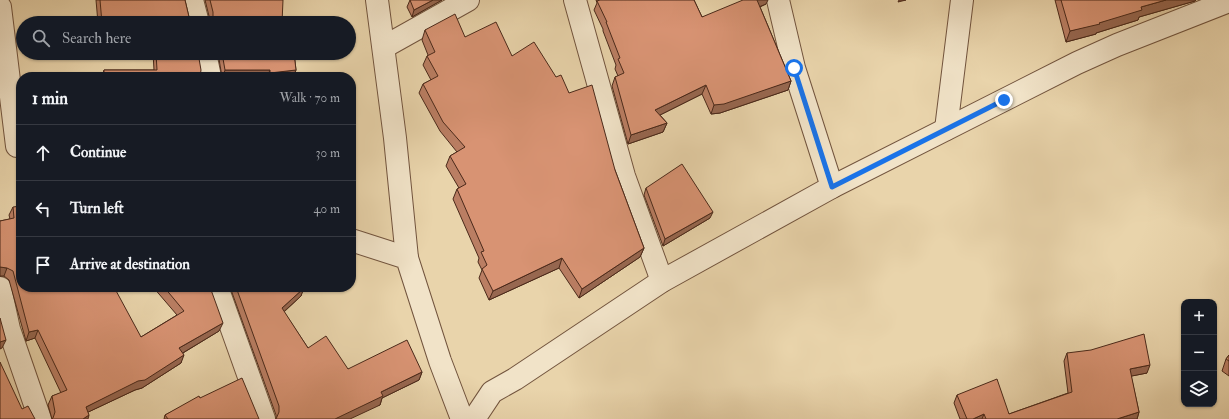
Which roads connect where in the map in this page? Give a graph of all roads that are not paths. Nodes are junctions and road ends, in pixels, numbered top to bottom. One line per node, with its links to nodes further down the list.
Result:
1 (192, 0): 9 (street)
2 (377, 0): 10 (street)
3 (468, 0): 10 (street)
4 (575, 0): 18 (street)
5 (778, 0): 15 (street)
6 (962, 0): 13 (street)
7 (1229, 1): 13 (street)
8 (0, 7): 14 (street)
9 (196, 16)
10 (384, 47): 17 (street)
11 (206, 60): 12 (street)
12 (209, 72)
13 (946, 129): 15 (street)
14 (13, 145)
15 (832, 187): 18 (street)
16 (356, 242): 17 (street)
17 (407, 258): 23 (street)
18 (662, 281): 24 (street)
19 (0, 288): 21 (street)
20 (220, 292): 22 (street)
21 (40, 419)
22 (264, 419)
23 (462, 419)
24 (474, 419)

